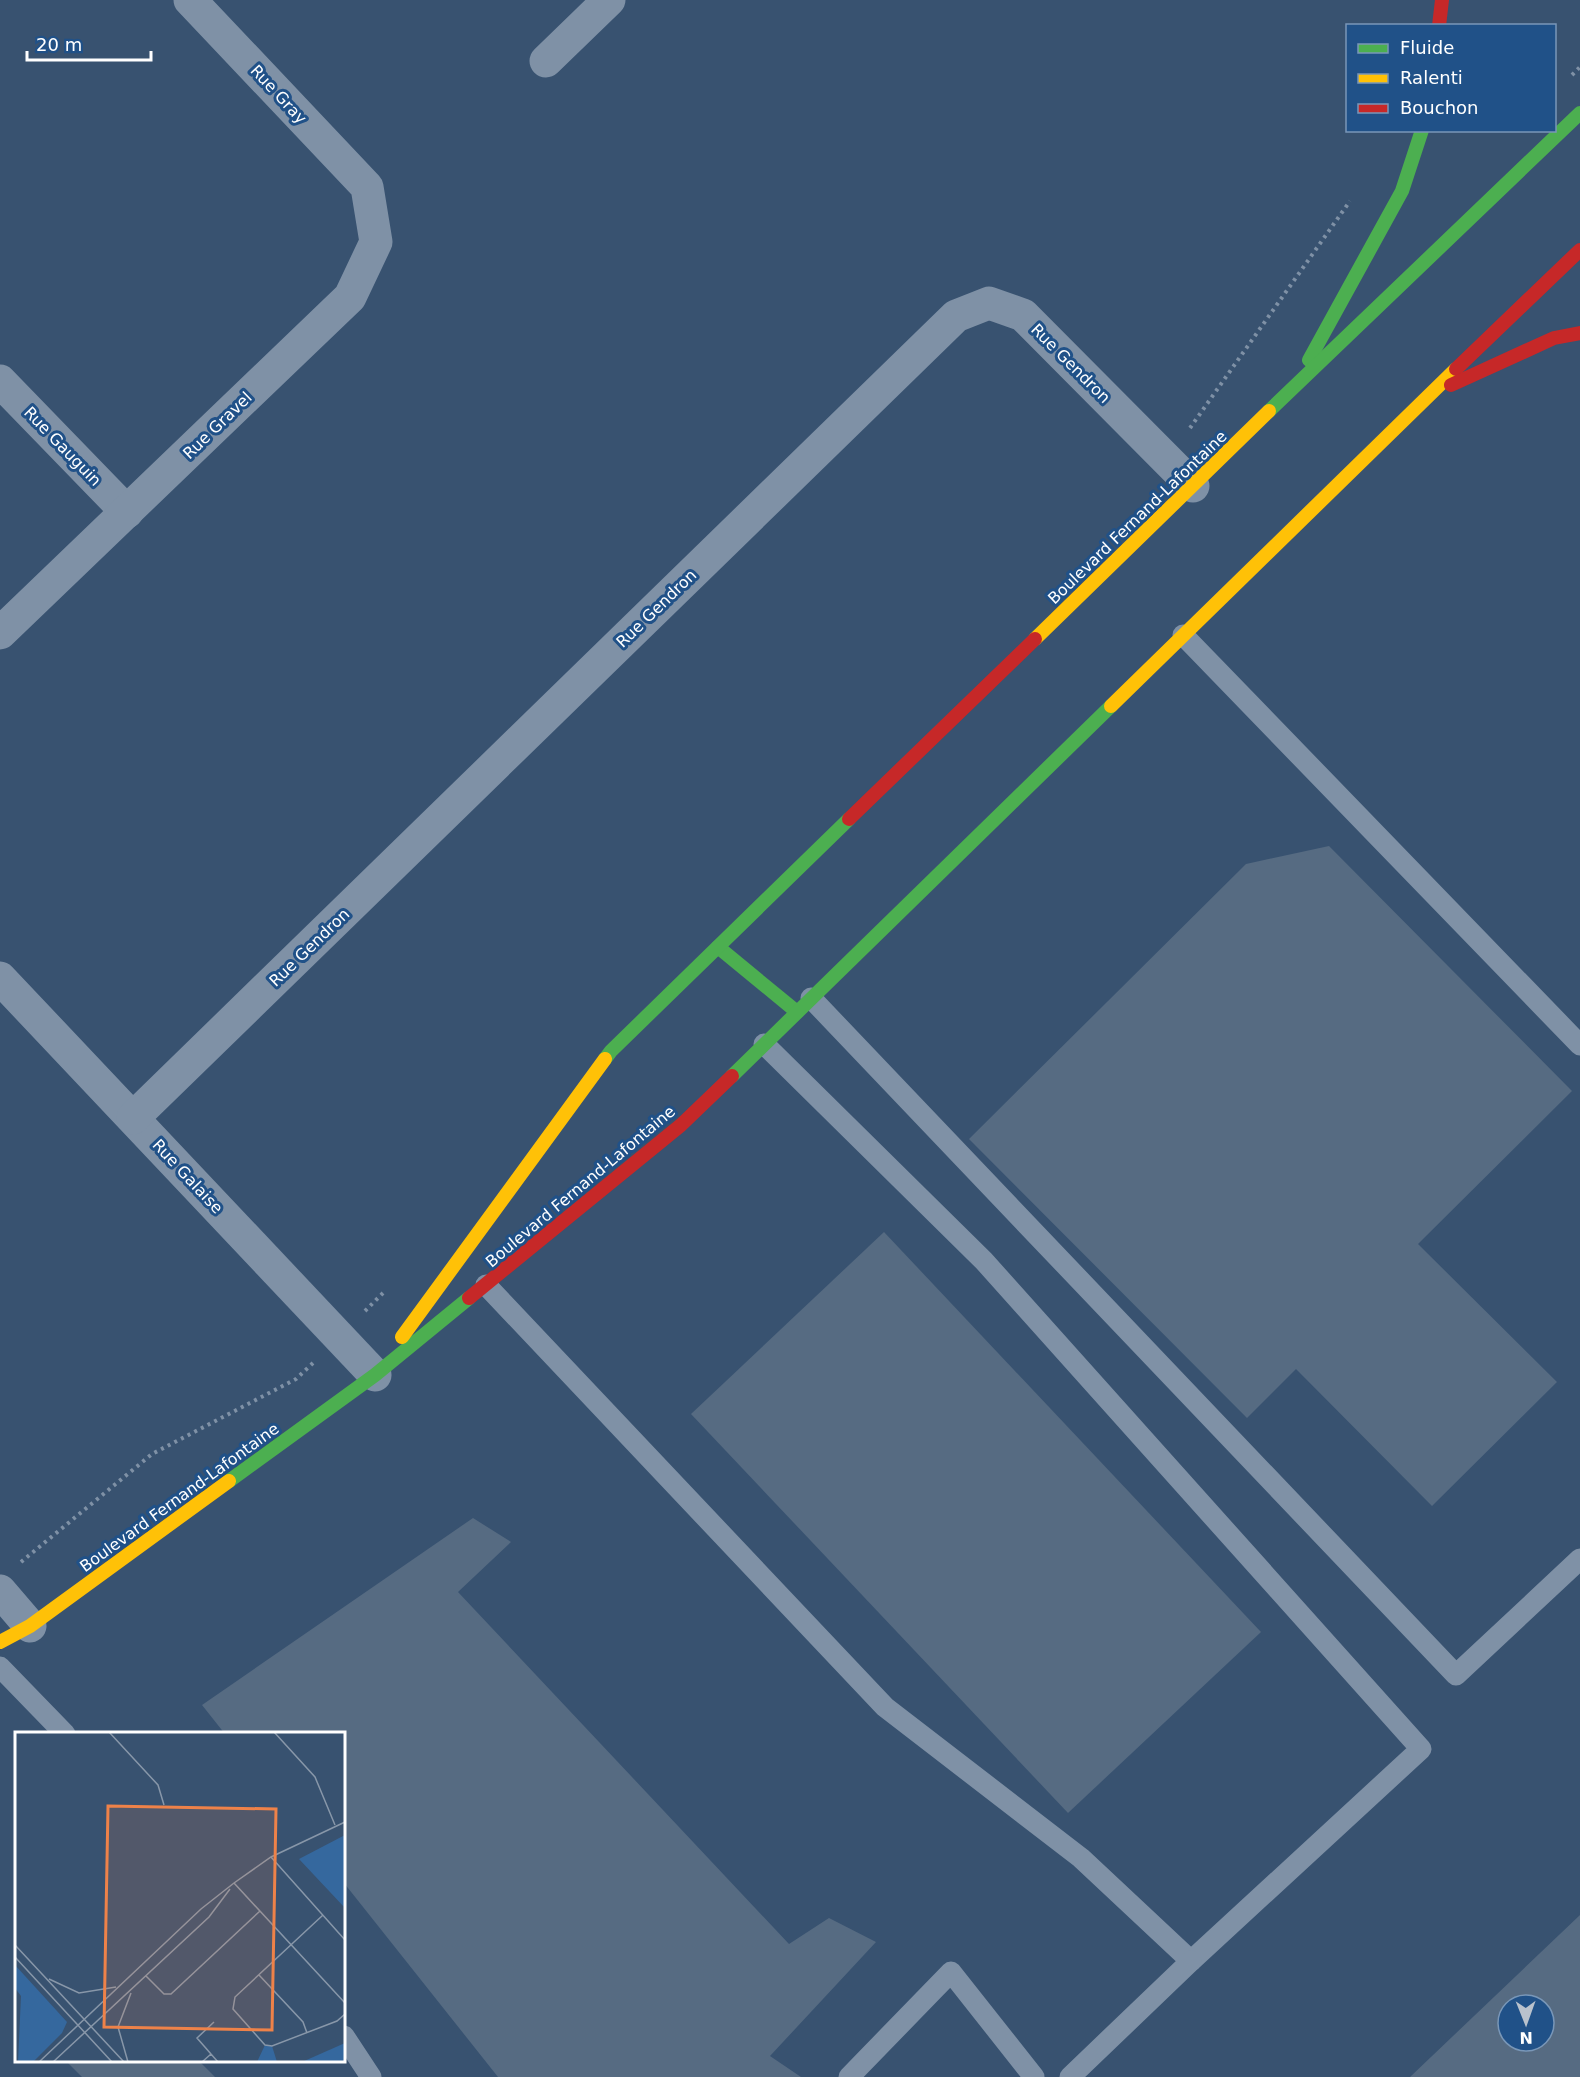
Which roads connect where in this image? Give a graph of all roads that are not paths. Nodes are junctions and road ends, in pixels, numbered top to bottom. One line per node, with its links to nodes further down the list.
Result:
1 (190, 0): 8 (street, Rue Gray)
2 (609, 0): 5 (street)
3 (1442, 0): 4 (street)
4 (1439, 24)
5 (546, 61)
6 (1580, 113): 12 (street, Boulevard Fernand-Lafontaine)
7 (1421, 132): 12 (street)
8 (367, 188): 15 (street, Rue Gravel)
9 (1580, 250): 13 (street, Boulevard Fernand-Lafontaine)
10 (1580, 333): 13 (street)
11 (0, 381): 15 (street, Rue Gauguin)
12 (1294, 387): 14 (street, Boulevard Fernand-Lafontaine)
13 (1428, 396): 17 (street, Boulevard Fernand-Lafontaine)
14 (1193, 486): 18 (street, Boulevard Fernand-Lafontaine); 23 (street, Rue Gendron)
15 (127, 512): 16 (street, Rue Gravel)
16 (0, 633)
17 (1183, 635): 20 (street, Boulevard Fernand-Lafontaine); 22 (lane)
18 (718, 947): 20 (street); 25 (street, Boulevard Fernand-Lafontaine)
19 (0, 978): 23 (street, Rue Galaise)
20 (804, 1005): 21 (street, Boulevard Fernand-Lafontaine); 26 (lane)
21 (764, 1044): 24 (street, Boulevard Fernand-Lafontaine); 32 (lane)
22 (1580, 1045)
23 (133, 1118): 25 (street, Rue Galaise)
24 (486, 1285): 25 (street, Boulevard Fernand-Lafontaine); 32 (lane)
25 (375, 1375): 28 (street, Boulevard Fernand-Lafontaine)
26 (1580, 1559)
27 (0, 1590): 28 (street)
28 (30, 1626): 29 (street, Boulevard Fernand-Lafontaine)
29 (0, 1642)
30 (0, 1667): 31 (lane)
31 (63, 1732)
32 (1191, 1961): 37 (lane)
33 (345, 2038): 34 (lane)
34 (371, 2077)
35 (849, 2077): 36 (lane)
36 (1034, 2077)
37 (1070, 2077)

